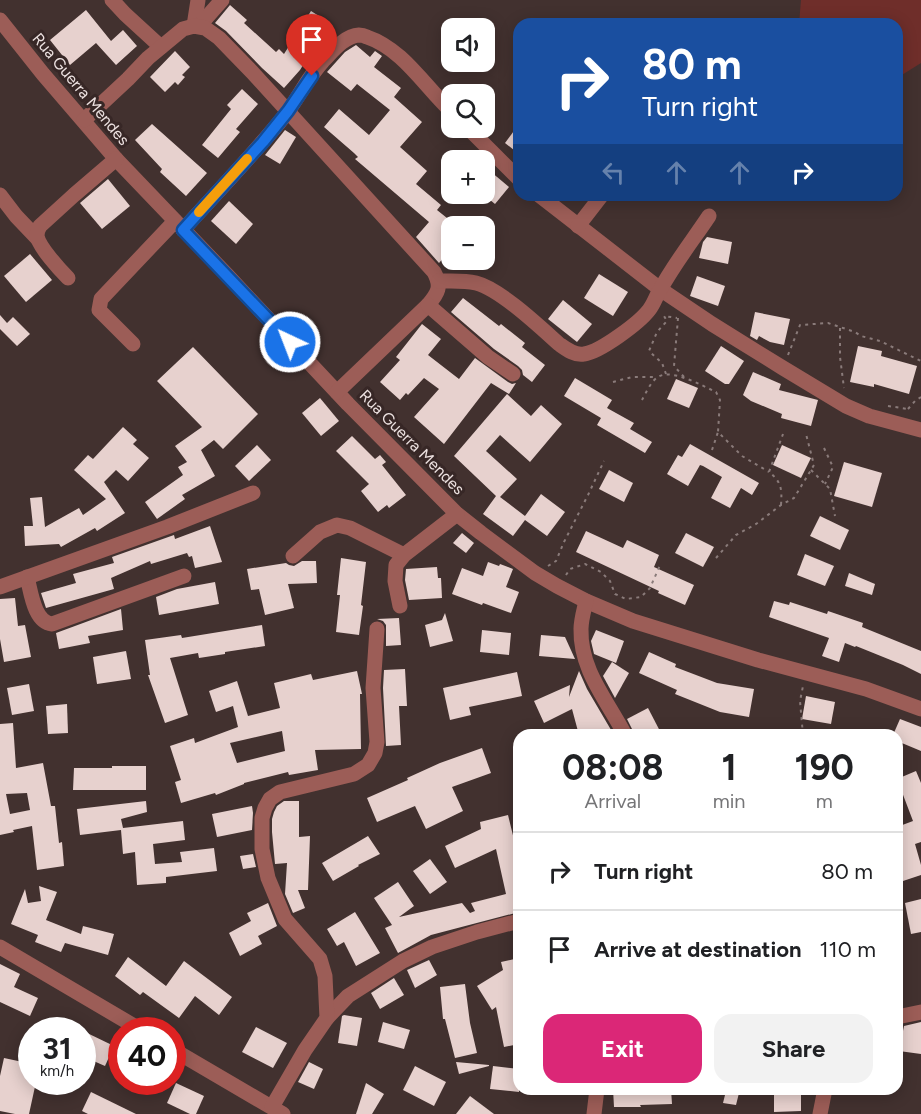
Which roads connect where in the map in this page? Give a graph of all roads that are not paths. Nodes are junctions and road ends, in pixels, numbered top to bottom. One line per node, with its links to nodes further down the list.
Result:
1 (112, 0): 6 (street)
2 (198, 0): 5 (street)
3 (222, 0): 5 (street)
4 (0, 20): 9 (street, Rua Guerra Mendes)
5 (197, 26): 6 (street); 8 (street)
6 (161, 47): 9 (street)
7 (441, 100): 8 (street)
8 (288, 111): 17 (street); 21 (street)
9 (84, 120): 11 (street, Rua Guerra Mendes)
10 (478, 138): 12 (street)
11 (116, 159): 17 (street, Rua Guerra Mendes); 19 (street)
12 (513, 173)
13 (0, 195): 19 (street)
14 (547, 201): 18 (street)
15 (597, 201): 18 (street)
16 (709, 216): 22 (street)
17 (179, 225): 24 (street); 26 (street, Rua Guerra Mendes)
18 (578, 226): 22 (street)
19 (37, 238): 20 (street)
20 (68, 278)
21 (438, 281): 22 (street); 23 (street)
22 (660, 289): 27 (street)
23 (428, 305): 25 (street); 26 (street)
24 (133, 344)
25 (513, 374)
26 (337, 392): 29 (street, Rua Guerra Mendes)
27 (917, 429)
28 (253, 493): 33 (street)
29 (458, 514): 30 (street); 35 (street, Rua Guerra Mendes)
30 (404, 555): 31 (street); 36 (street)
31 (293, 556)
32 (184, 576): 33 (street)
33 (27, 577): 34 (street)
34 (0, 587)
35 (586, 602): 38 (street, Rua Guerra Mendes); 39 (street)
36 (400, 606)
37 (377, 629): 45 (street)
38 (921, 709)
39 (622, 729)
40 (513, 923): 45 (street)
41 (0, 947): 44 (street)
42 (921, 1012): 43 (street)
43 (903, 1016)
44 (119, 1017)
45 (327, 1018): 49 (street)
46 (186, 1057): 49 (street)
47 (596, 1095): 50 (street)
48 (824, 1095): 51 (street)
49 (278, 1111)
50 (594, 1114)
51 (820, 1114)

